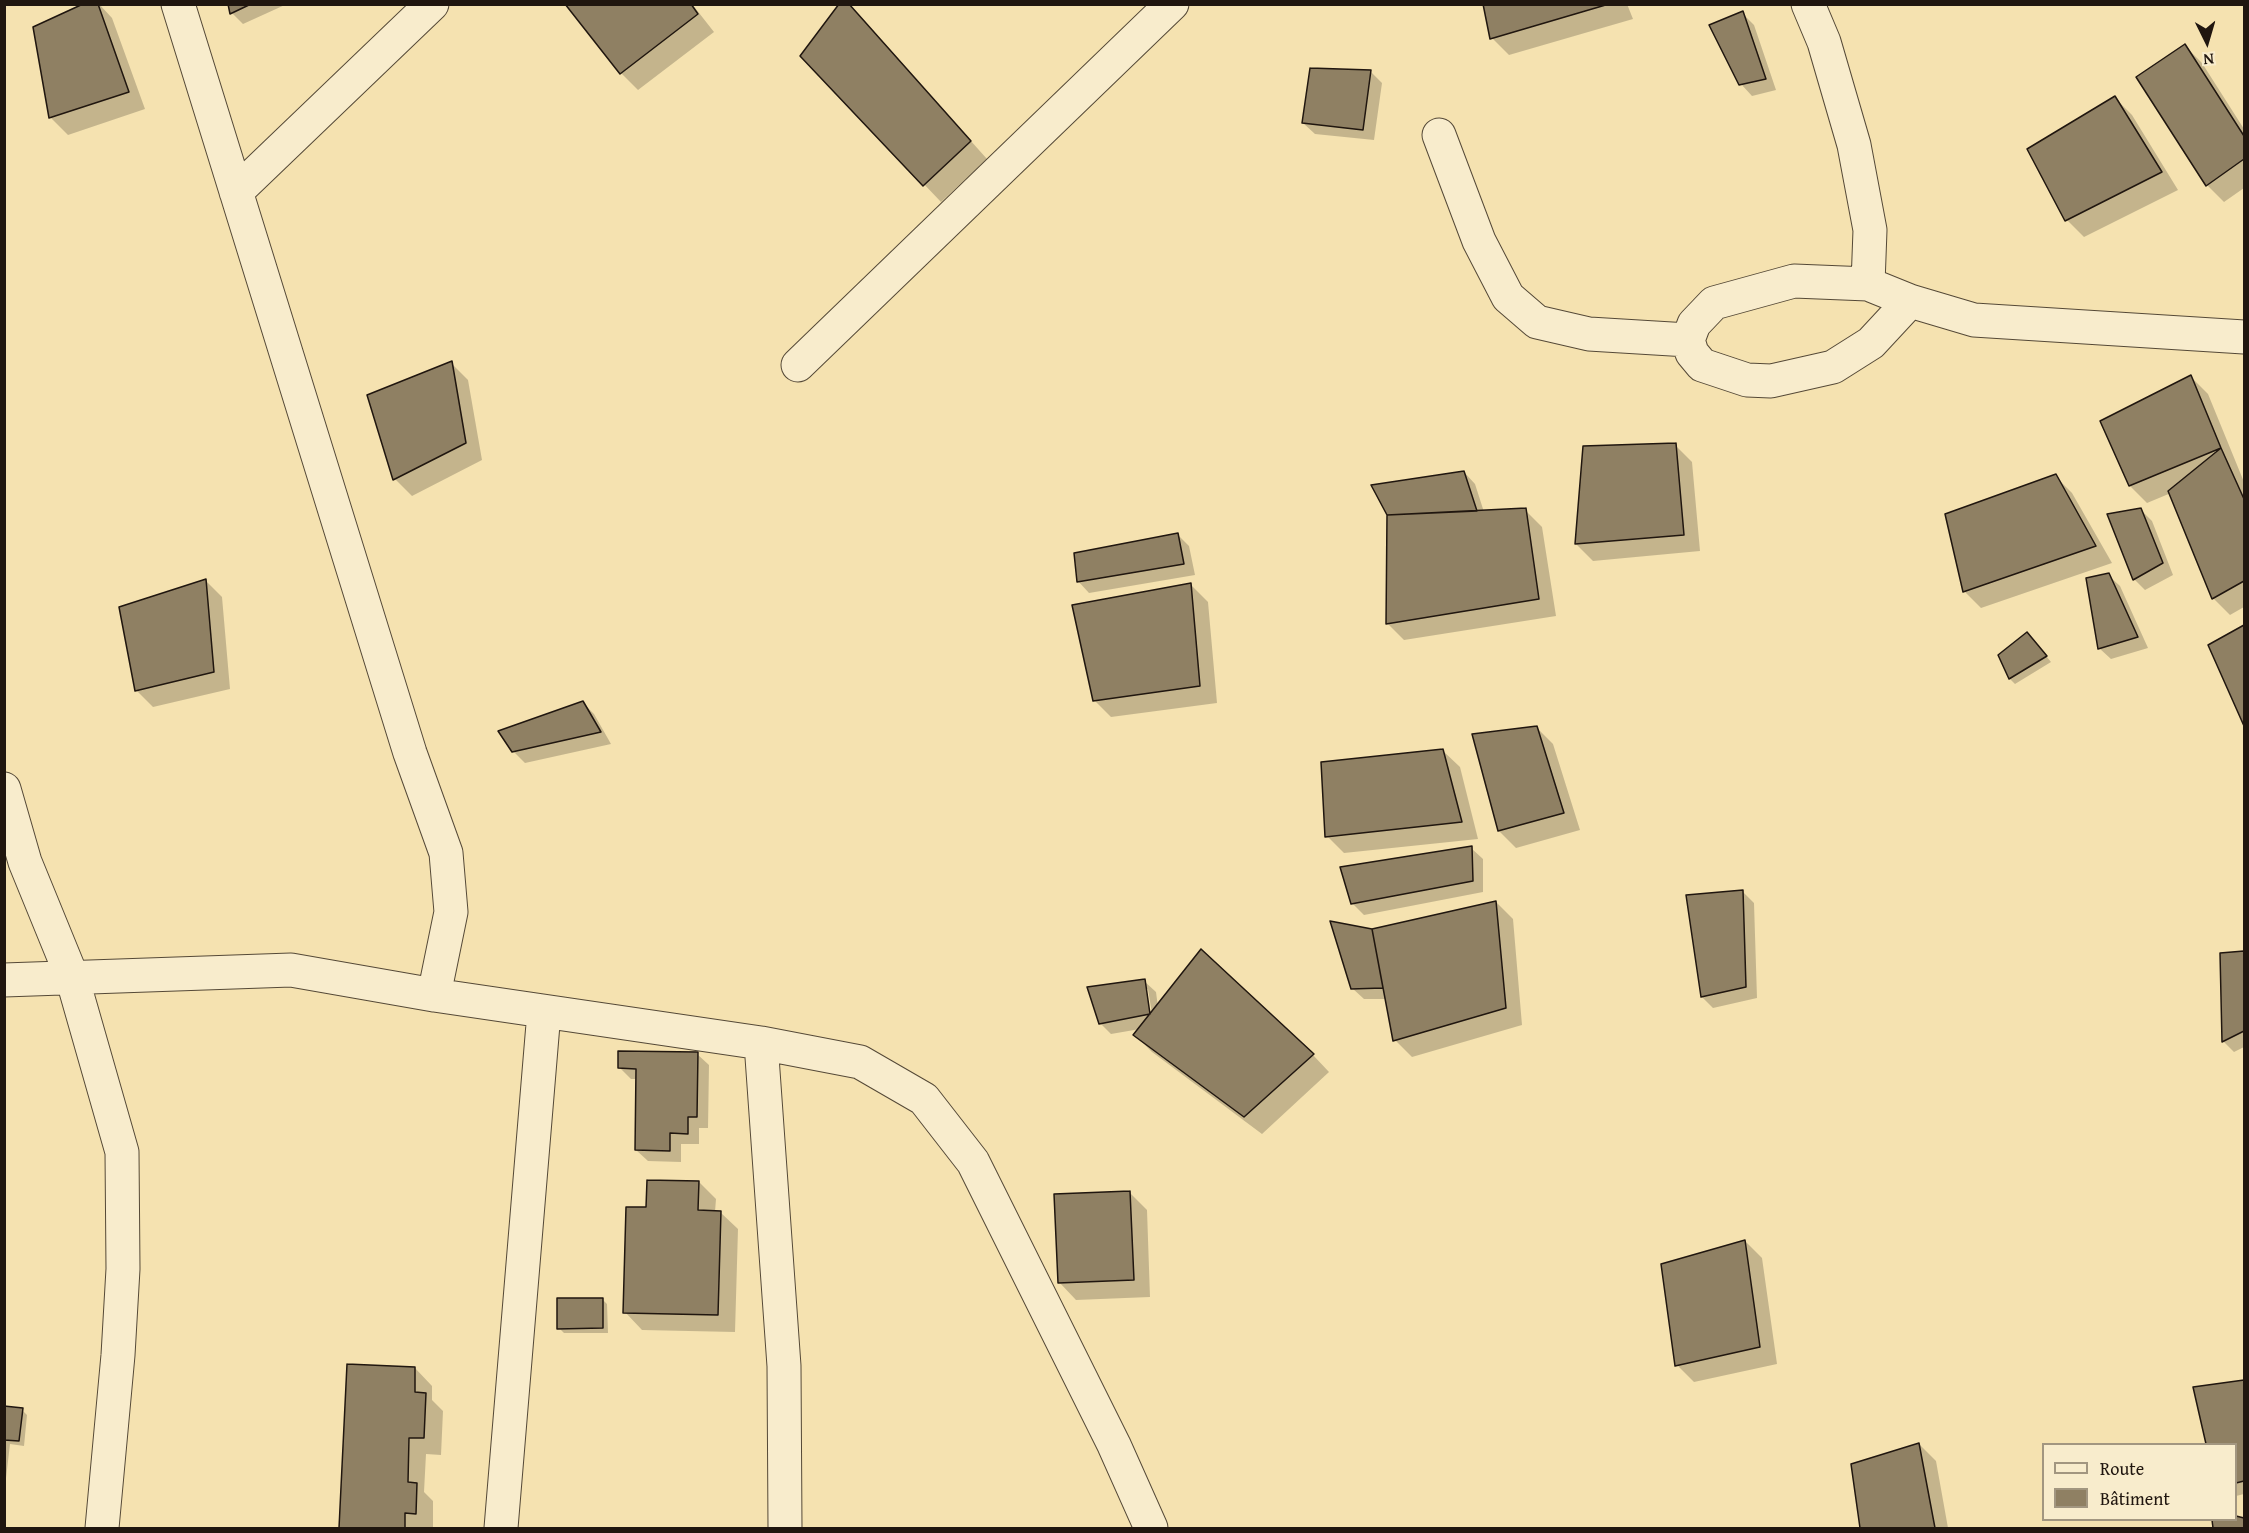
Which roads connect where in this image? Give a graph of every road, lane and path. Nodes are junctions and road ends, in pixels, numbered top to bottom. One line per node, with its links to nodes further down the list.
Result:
1 (178, 4): 6 (street)
2 (432, 4): 6 (street)
3 (1172, 4): 11 (street)
4 (1808, 4): 7 (street)
5 (1439, 135): 10 (street)
6 (236, 192): 15 (street)
7 (1868, 284): 8 (street); 10 (street)
8 (1910, 302): 9 (street); 10 (street)
9 (2244, 336)
10 (1688, 340)
11 (798, 365)
12 (4, 789): 13 (street)
13 (72, 977): 14 (street); 15 (street); 18 (street)
14 (4, 980)
15 (434, 995): 16 (street)
16 (544, 1012): 17 (street); 19 (street)
17 (761, 1043): 20 (street); 21 (street)
18 (102, 1528)
19 (501, 1528)
20 (785, 1528)
21 (1151, 1528)

